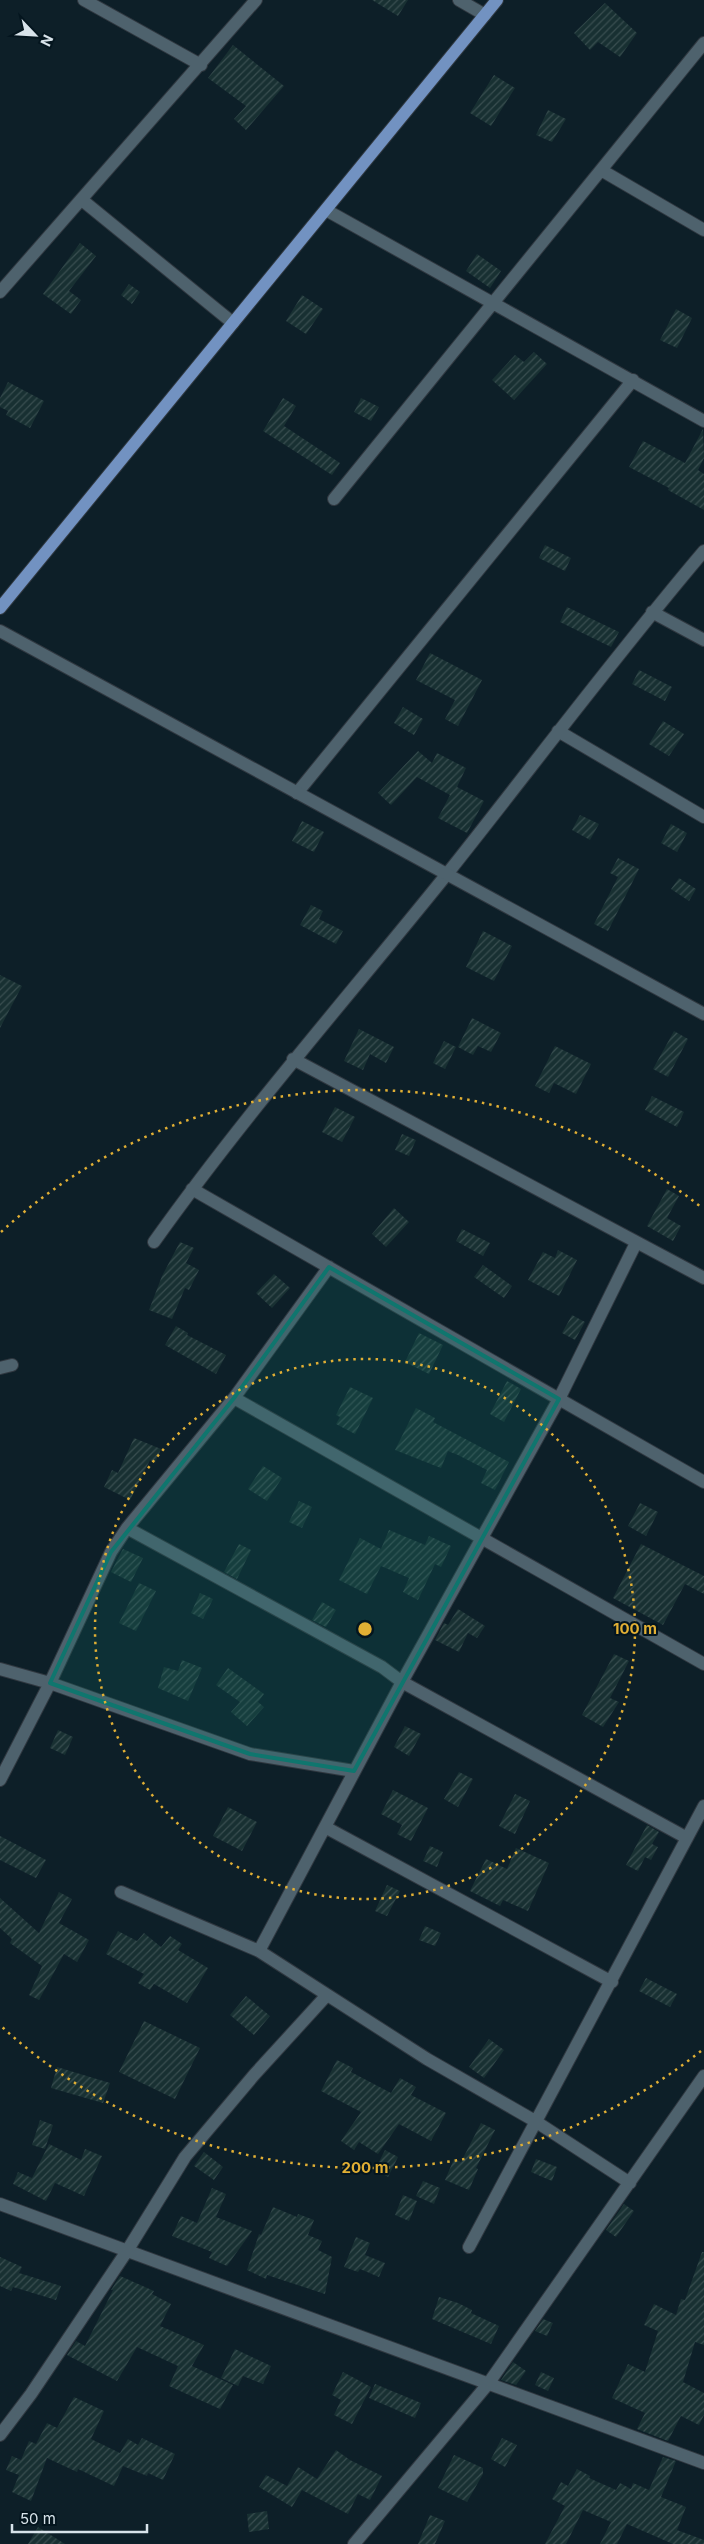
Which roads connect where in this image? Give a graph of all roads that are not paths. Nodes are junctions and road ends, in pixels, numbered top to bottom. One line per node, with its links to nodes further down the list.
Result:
1 (84, 0): 7 (street)
2 (256, 0): 7 (street)
3 (459, 0): 5 (street)
4 (497, 0): 5 (main road)
5 (486, 15): 10 (main road)
6 (703, 48): 8 (street)
7 (201, 65): 9 (street)
8 (601, 170): 11 (street); 13 (street)
9 (82, 200): 12 (street); 14 (street)
10 (326, 210): 13 (street); 14 (main road)
11 (704, 230)
12 (0, 292)
13 (492, 305): 15 (street); 17 (street)
14 (233, 323): 19 (main road)
15 (632, 380): 16 (street); 24 (street)
16 (704, 421)
17 (334, 499)
18 (704, 550): 20 (street)
19 (0, 608)
20 (652, 612): 22 (street); 23 (street)
21 (0, 631): 24 (street)
22 (704, 640)
23 (558, 731): 25 (street); 26 (street)
24 (297, 793): 26 (street)
25 (704, 817)
26 (446, 874): 27 (street); 28 (street)
27 (704, 1014)
28 (293, 1059): 29 (street); 31 (street)
29 (192, 1189): 30 (street); 32 (street)
30 (154, 1242)
31 (636, 1243): 33 (street); 35 (street)
32 (329, 1267): 34 (street); 35 (street)
33 (704, 1278)
34 (234, 1398): 37 (street); 38 (street)
35 (559, 1399): 36 (street); 38 (street)
36 (704, 1482)
37 (127, 1528): 41 (street); 42 (street)
38 (481, 1538): 39 (street); 41 (street)
39 (704, 1664)
40 (0, 1669): 42 (street)
41 (402, 1682): 43 (street); 47 (street)
42 (50, 1683): 43 (street); 44 (street)
43 (354, 1771): 46 (street)
44 (0, 1780)
45 (704, 1806): 47 (street)
46 (325, 1827): 49 (street); 50 (street)
47 (687, 1838): 50 (street)
48 (121, 1892): 49 (street)
49 (259, 1951): 51 (street)
50 (612, 1982): 53 (street)
51 (326, 1995): 53 (street); 57 (street)
52 (704, 2076): 54 (street)
53 (535, 2121): 54 (street); 56 (street)
54 (630, 2183): 58 (street)
55 (0, 2204): 57 (street)
56 (469, 2247)
57 (128, 2251): 58 (street); 59 (street)
58 (488, 2384): 60 (street); 61 (street)
59 (0, 2434)
60 (704, 2464)
61 (354, 2544)

